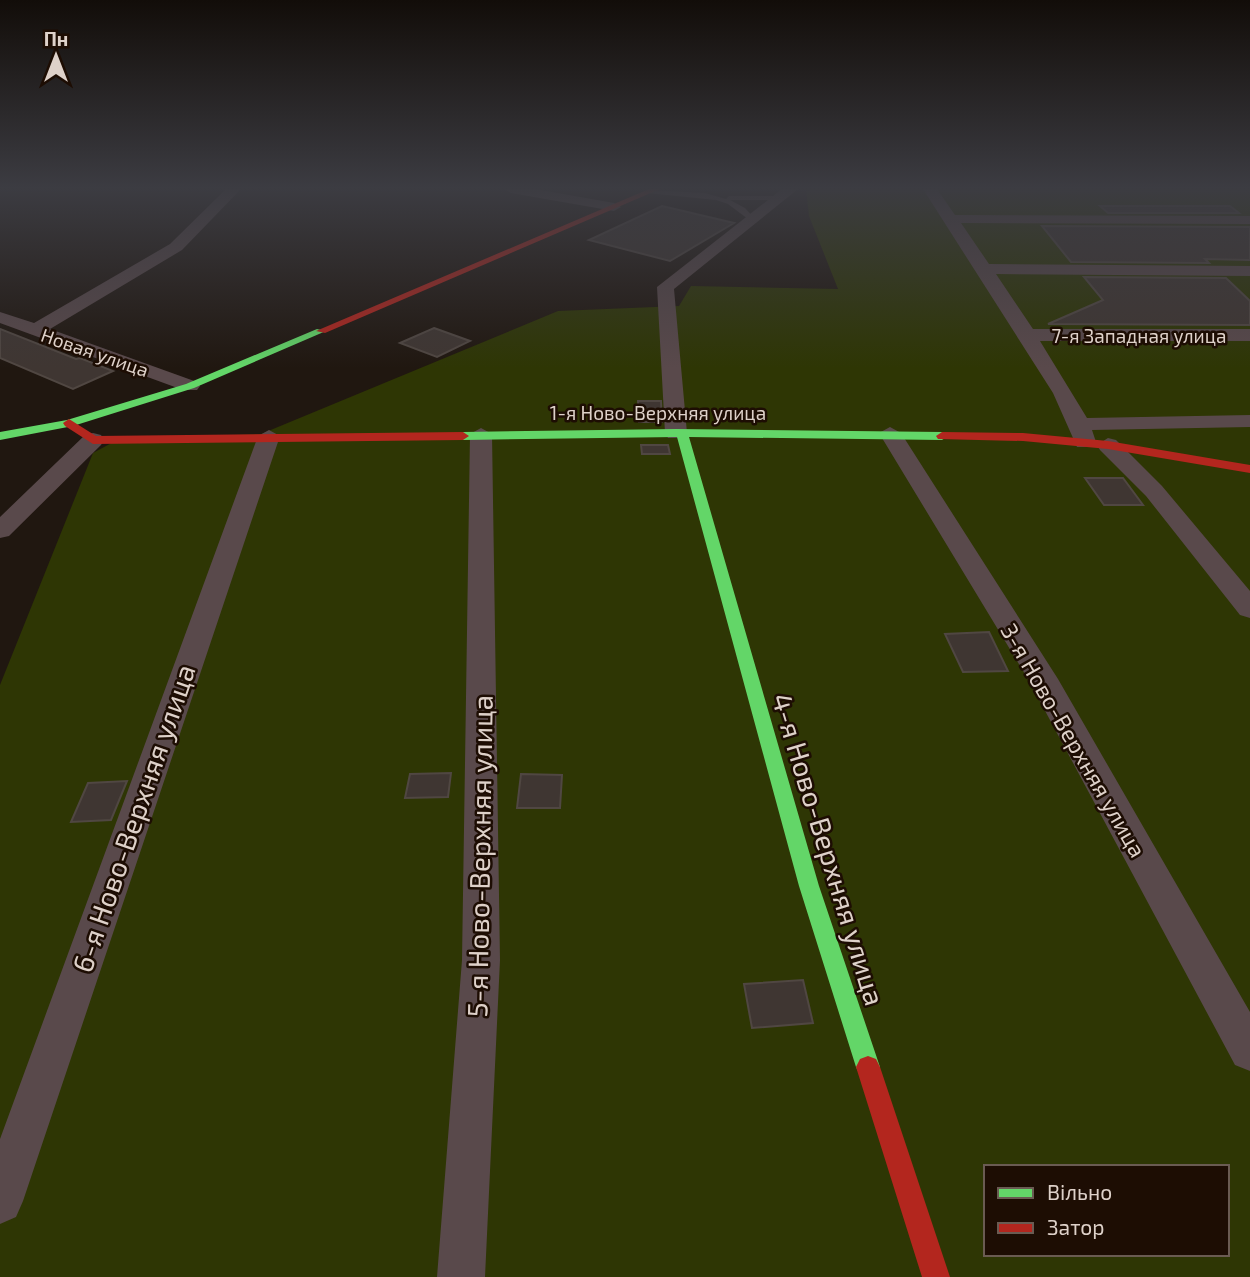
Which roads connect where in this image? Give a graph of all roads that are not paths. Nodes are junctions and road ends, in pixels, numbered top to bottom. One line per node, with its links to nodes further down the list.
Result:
1 (173, 249): 8 (street)
2 (514, 249): 11 (street)
3 (715, 249): 14 (street)
4 (972, 249): 5 (street)
5 (987, 269): 6 (street); 9 (street)
6 (1250, 271)
7 (0, 317): 8 (street, Новая улица)
8 (33, 331): 11 (street, Новая улица)
9 (1028, 335): 10 (street, 7-я Западная улица); 19 (street)
10 (1250, 335)
11 (190, 386): 13 (street)
12 (1250, 421): 19 (street)
13 (69, 423): 17 (street); 20 (street)
14 (679, 433): 15 (street, 1-я Ново-Верхняя улица); 16 (street, 1-я Ново-Верхняя улица); 27 (street, 4-я Ново-Верхняя улица)
15 (890, 433): 19 (street, 1-я Ново-Верхняя улица); 24 (street, 3-я Ново-Верхняя улица)
16 (481, 434): 18 (street, 1-я Ново-Верхняя улица); 26 (street, 5-я Ново-Верхняя улица)
17 (0, 436)
18 (269, 436): 20 (street, 1-я Ново-Верхняя улица); 25 (street, 6-я Ново-Верхняя улица)
19 (1091, 437): 21 (street, 1-я Ново-Верхняя улица); 23 (street)
20 (93, 440): 22 (street)
21 (1250, 469)
22 (0, 531)
23 (1250, 609)
24 (1250, 1051)
25 (0, 1201)
26 (461, 1277)
27 (936, 1277)

